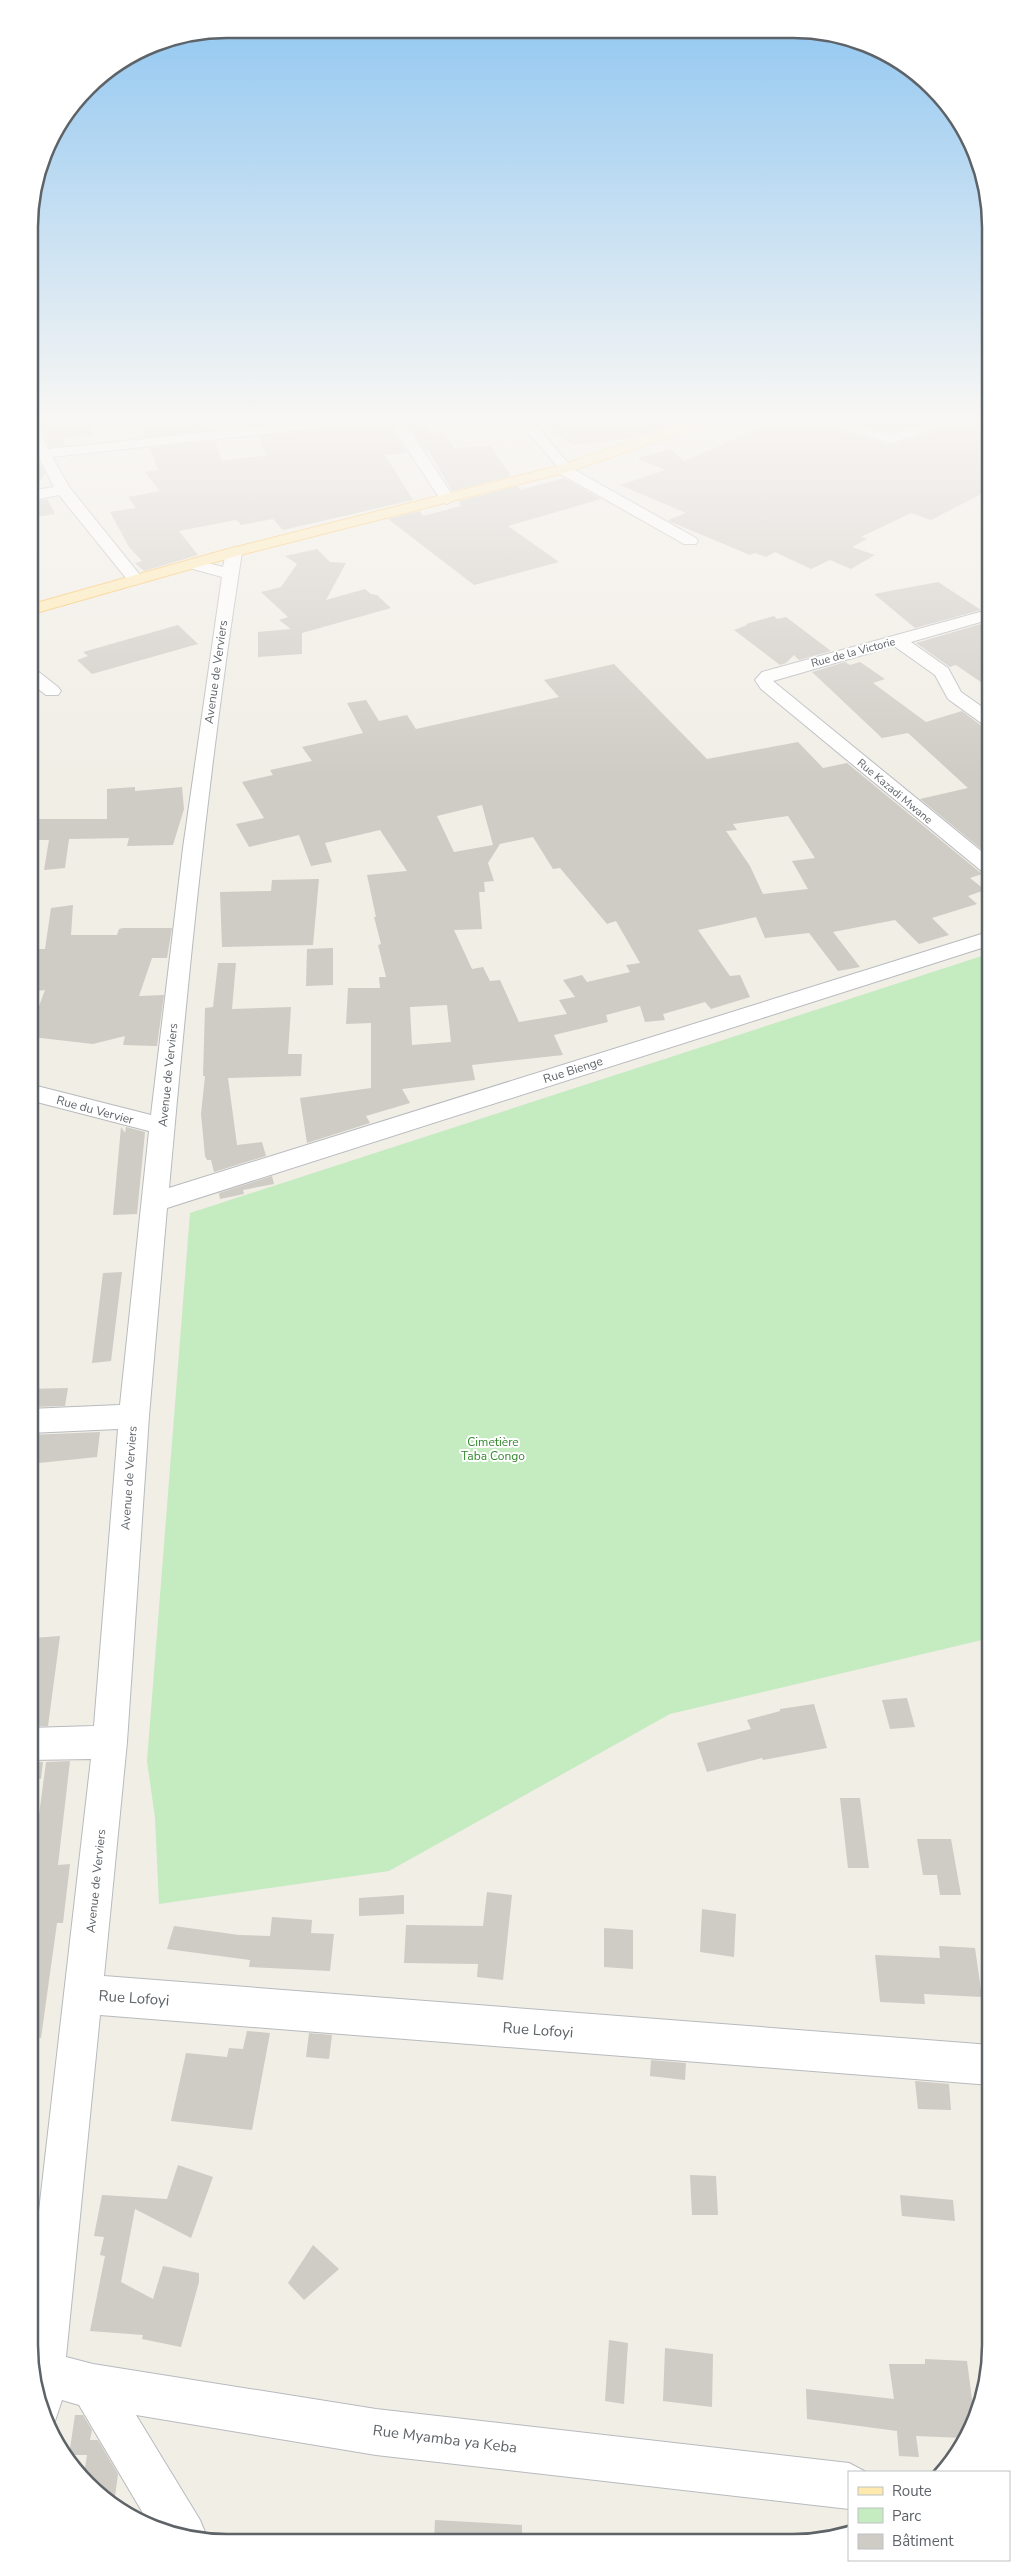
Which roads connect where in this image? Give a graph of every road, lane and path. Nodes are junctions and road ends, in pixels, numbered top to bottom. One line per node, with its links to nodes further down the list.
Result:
1 (101, 537): 7 (street)
2 (319, 537): 5 (main road)
3 (681, 537): 4 (street)
4 (690, 542)
5 (232, 563): 6 (street); 18 (street, Avenue de Verviers)
6 (192, 564): 7 (main road)
7 (136, 580): 8 (main road)
8 (38, 607)
9 (982, 616): 10 (street, Rue de la Victorie)
10 (896, 640): 13 (street, Rue de la Victorie); 14 (street)
11 (38, 680): 12 (street)
12 (52, 691)
13 (799, 712): 15 (street, Rue Kazadi Mwane)
14 (982, 715)
15 (982, 862)
16 (982, 941): 19 (street, Rue Bienge)
17 (38, 1094): 18 (street, Rue du Vervier)
18 (162, 1125): 19 (street, Avenue de Verviers)
19 (155, 1202): 20 (street, Avenue de Verviers)
20 (134, 1416): 21 (street); 22 (street, Avenue de Verviers)
21 (38, 1421)
22 (110, 1742): 23 (street); 24 (street, Avenue de Verviers)
23 (38, 1744)
24 (84, 1994): 25 (street, Rue Lofoyi); 26 (street, Avenue de Verviers)
25 (982, 2064)
26 (40, 2376)
27 (42, 2385): 28 (street, Rue Myamba ya Keba)
28 (93, 2386): 29 (street, Rue Myamba ya Keba); 30 (street)
29 (848, 2486)
30 (177, 2527)

